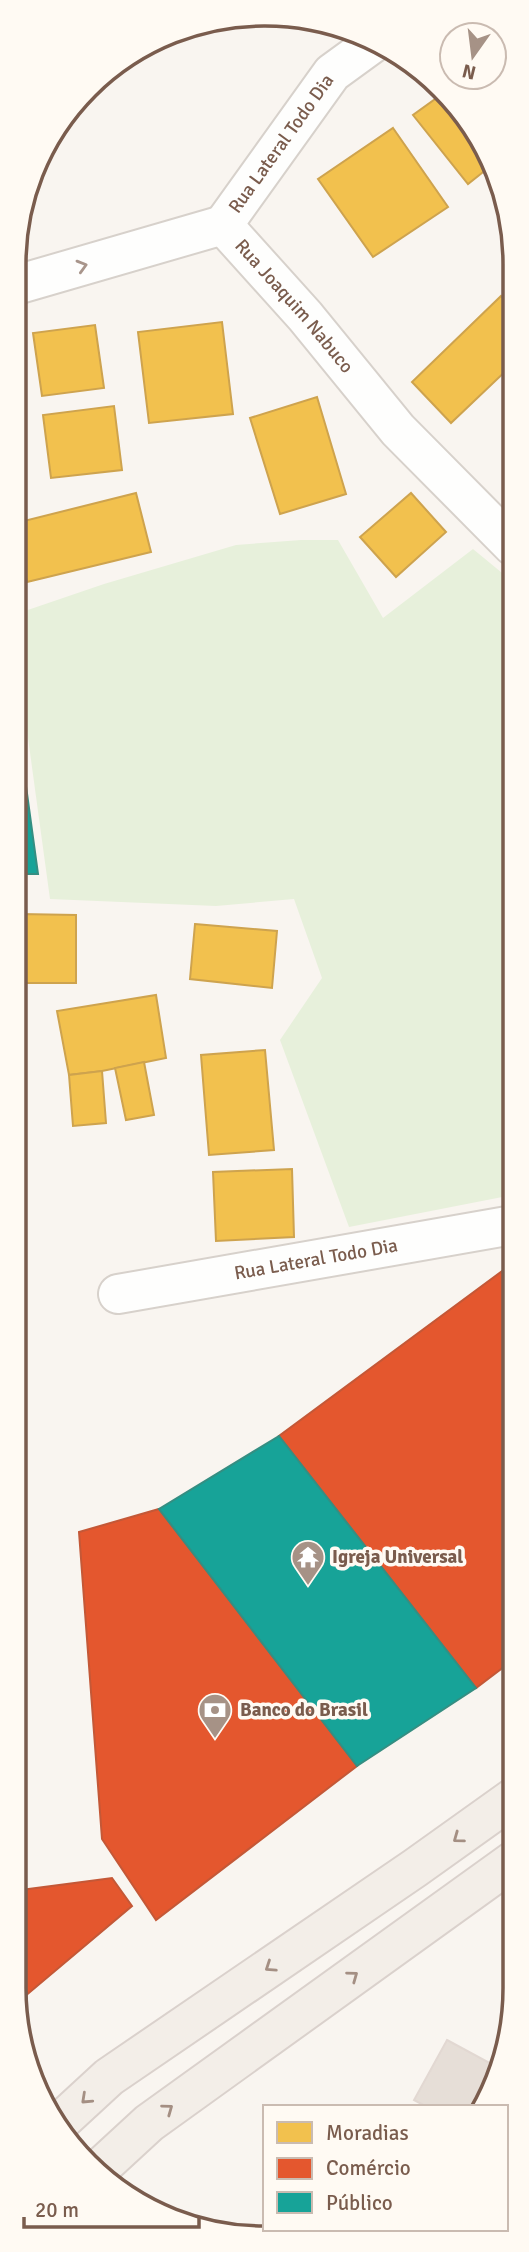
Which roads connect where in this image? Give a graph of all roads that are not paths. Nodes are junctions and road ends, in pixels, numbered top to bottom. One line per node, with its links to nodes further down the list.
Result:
1 (365, 49): 2 (street, Rua Lateral Todo Dia)
2 (223, 225): 3 (street, Rua Joaquim Nabuco, one-way to 2); 4 (street, Rua Joaquim Nabuco)
3 (26, 282)
4 (503, 535)
5 (503, 1227): 6 (street, Rua Lateral Todo Dia)
6 (118, 1294)
7 (503, 1804): 9 (main road, one-way to 9)
8 (503, 1868): 10 (main road, one-way to 8)
9 (65, 2118)
10 (104, 2163)

